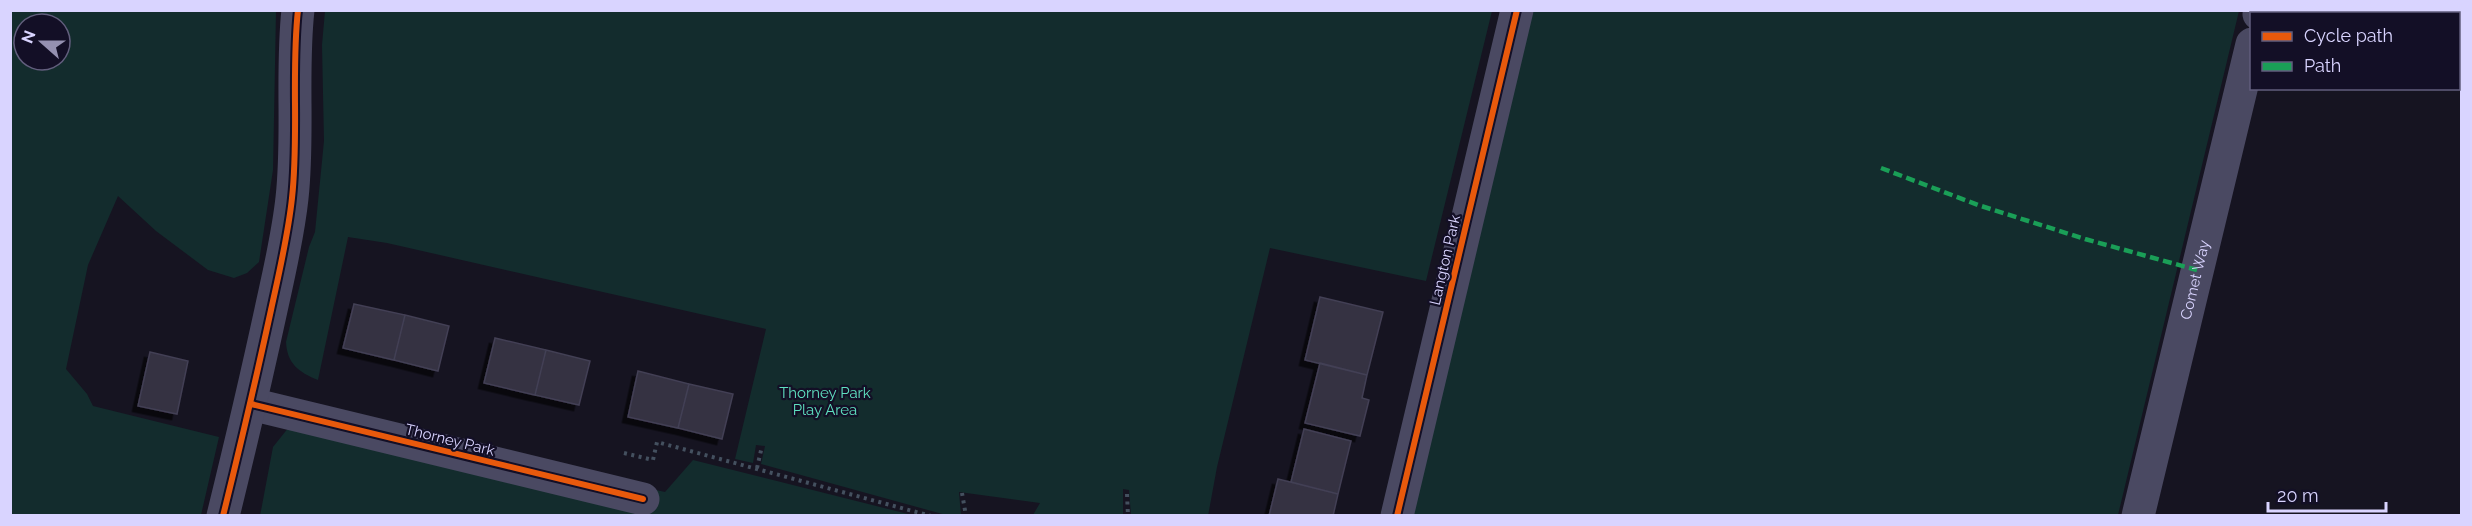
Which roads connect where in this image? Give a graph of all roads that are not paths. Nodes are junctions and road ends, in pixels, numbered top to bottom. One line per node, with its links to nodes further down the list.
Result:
1 (298, 10): 4 (street)
2 (1516, 10): 7 (street, Langton Park)
3 (2250, 52): 8 (street, Comet Way)
4 (251, 404): 5 (street, Thorney Park); 6 (street)
5 (643, 499)
6 (223, 516)
7 (1397, 516)
8 (2138, 516)

